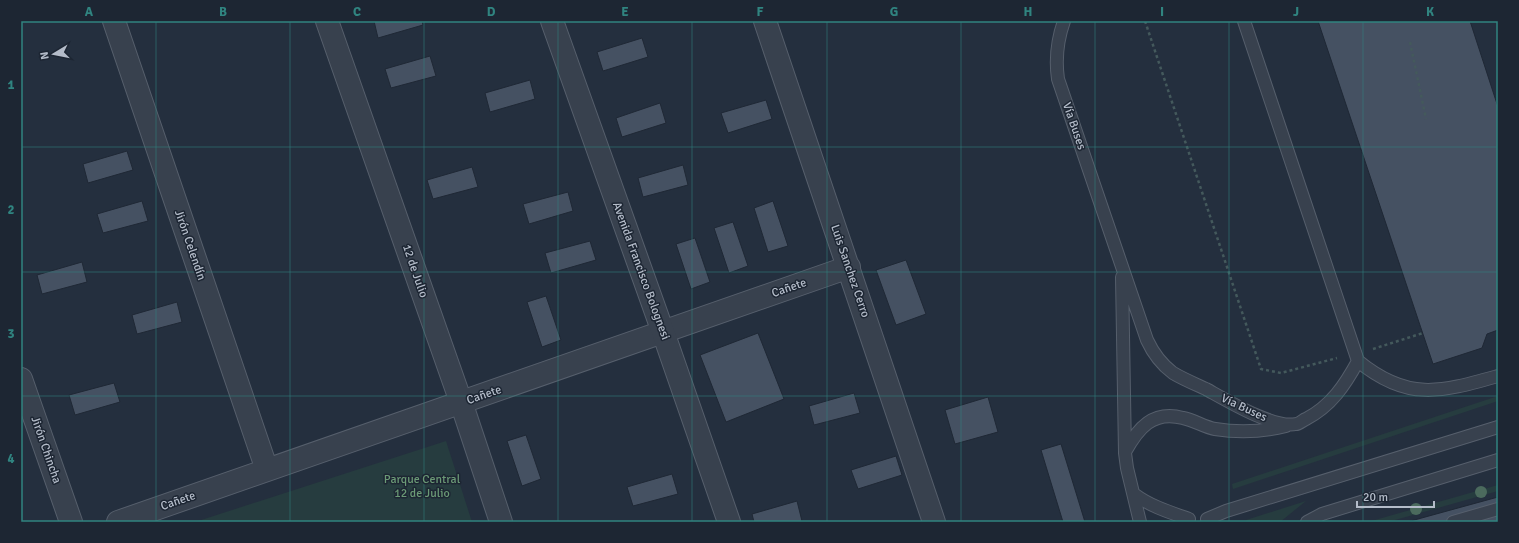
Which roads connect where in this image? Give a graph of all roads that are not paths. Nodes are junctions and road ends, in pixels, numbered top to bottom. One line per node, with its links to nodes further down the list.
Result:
1 (114, 21): 18 (street, Jirón Celendín)
2 (327, 21): 13 (street, 12 de Julio)
3 (552, 21): 9 (street, Avenida Francisco Bolognesi)
4 (765, 21): 8 (street, Luis Sanchez Cerro)
5 (1064, 21): 7 (lane, Vía Buses)
6 (1244, 21): 10 (lane)
7 (1122, 266): 14 (lane, Vía Buses); 16 (lane)
8 (849, 267): 9 (street, Cañete); 27 (street, Luis Sanchez Cerro)
9 (663, 332): 13 (street, Cañete); 26 (street, Avenida Francisco Bolognesi)
10 (1357, 358): 11 (lane); 14 (lane)
11 (1498, 376)
12 (21, 379): 23 (street, Jirón Chincha)
13 (462, 402): 18 (street, Cañete); 25 (street, 12 de Julio)
14 (1296, 424): 16 (lane)
15 (1498, 427): 22 (lane)
16 (1125, 453): 19 (lane)
17 (1498, 460): 29 (lane)
18 (267, 470): 24 (street, Cañete)
19 (1134, 494): 21 (lane); 28 (lane)
20 (1498, 509): 30 (lane)
21 (1184, 520): 22 (lane)
22 (1211, 521)
23 (71, 522)
24 (118, 522)
25 (501, 522)
26 (729, 522)
27 (934, 522)
28 (1140, 522)
29 (1307, 522)
30 (1453, 522)

